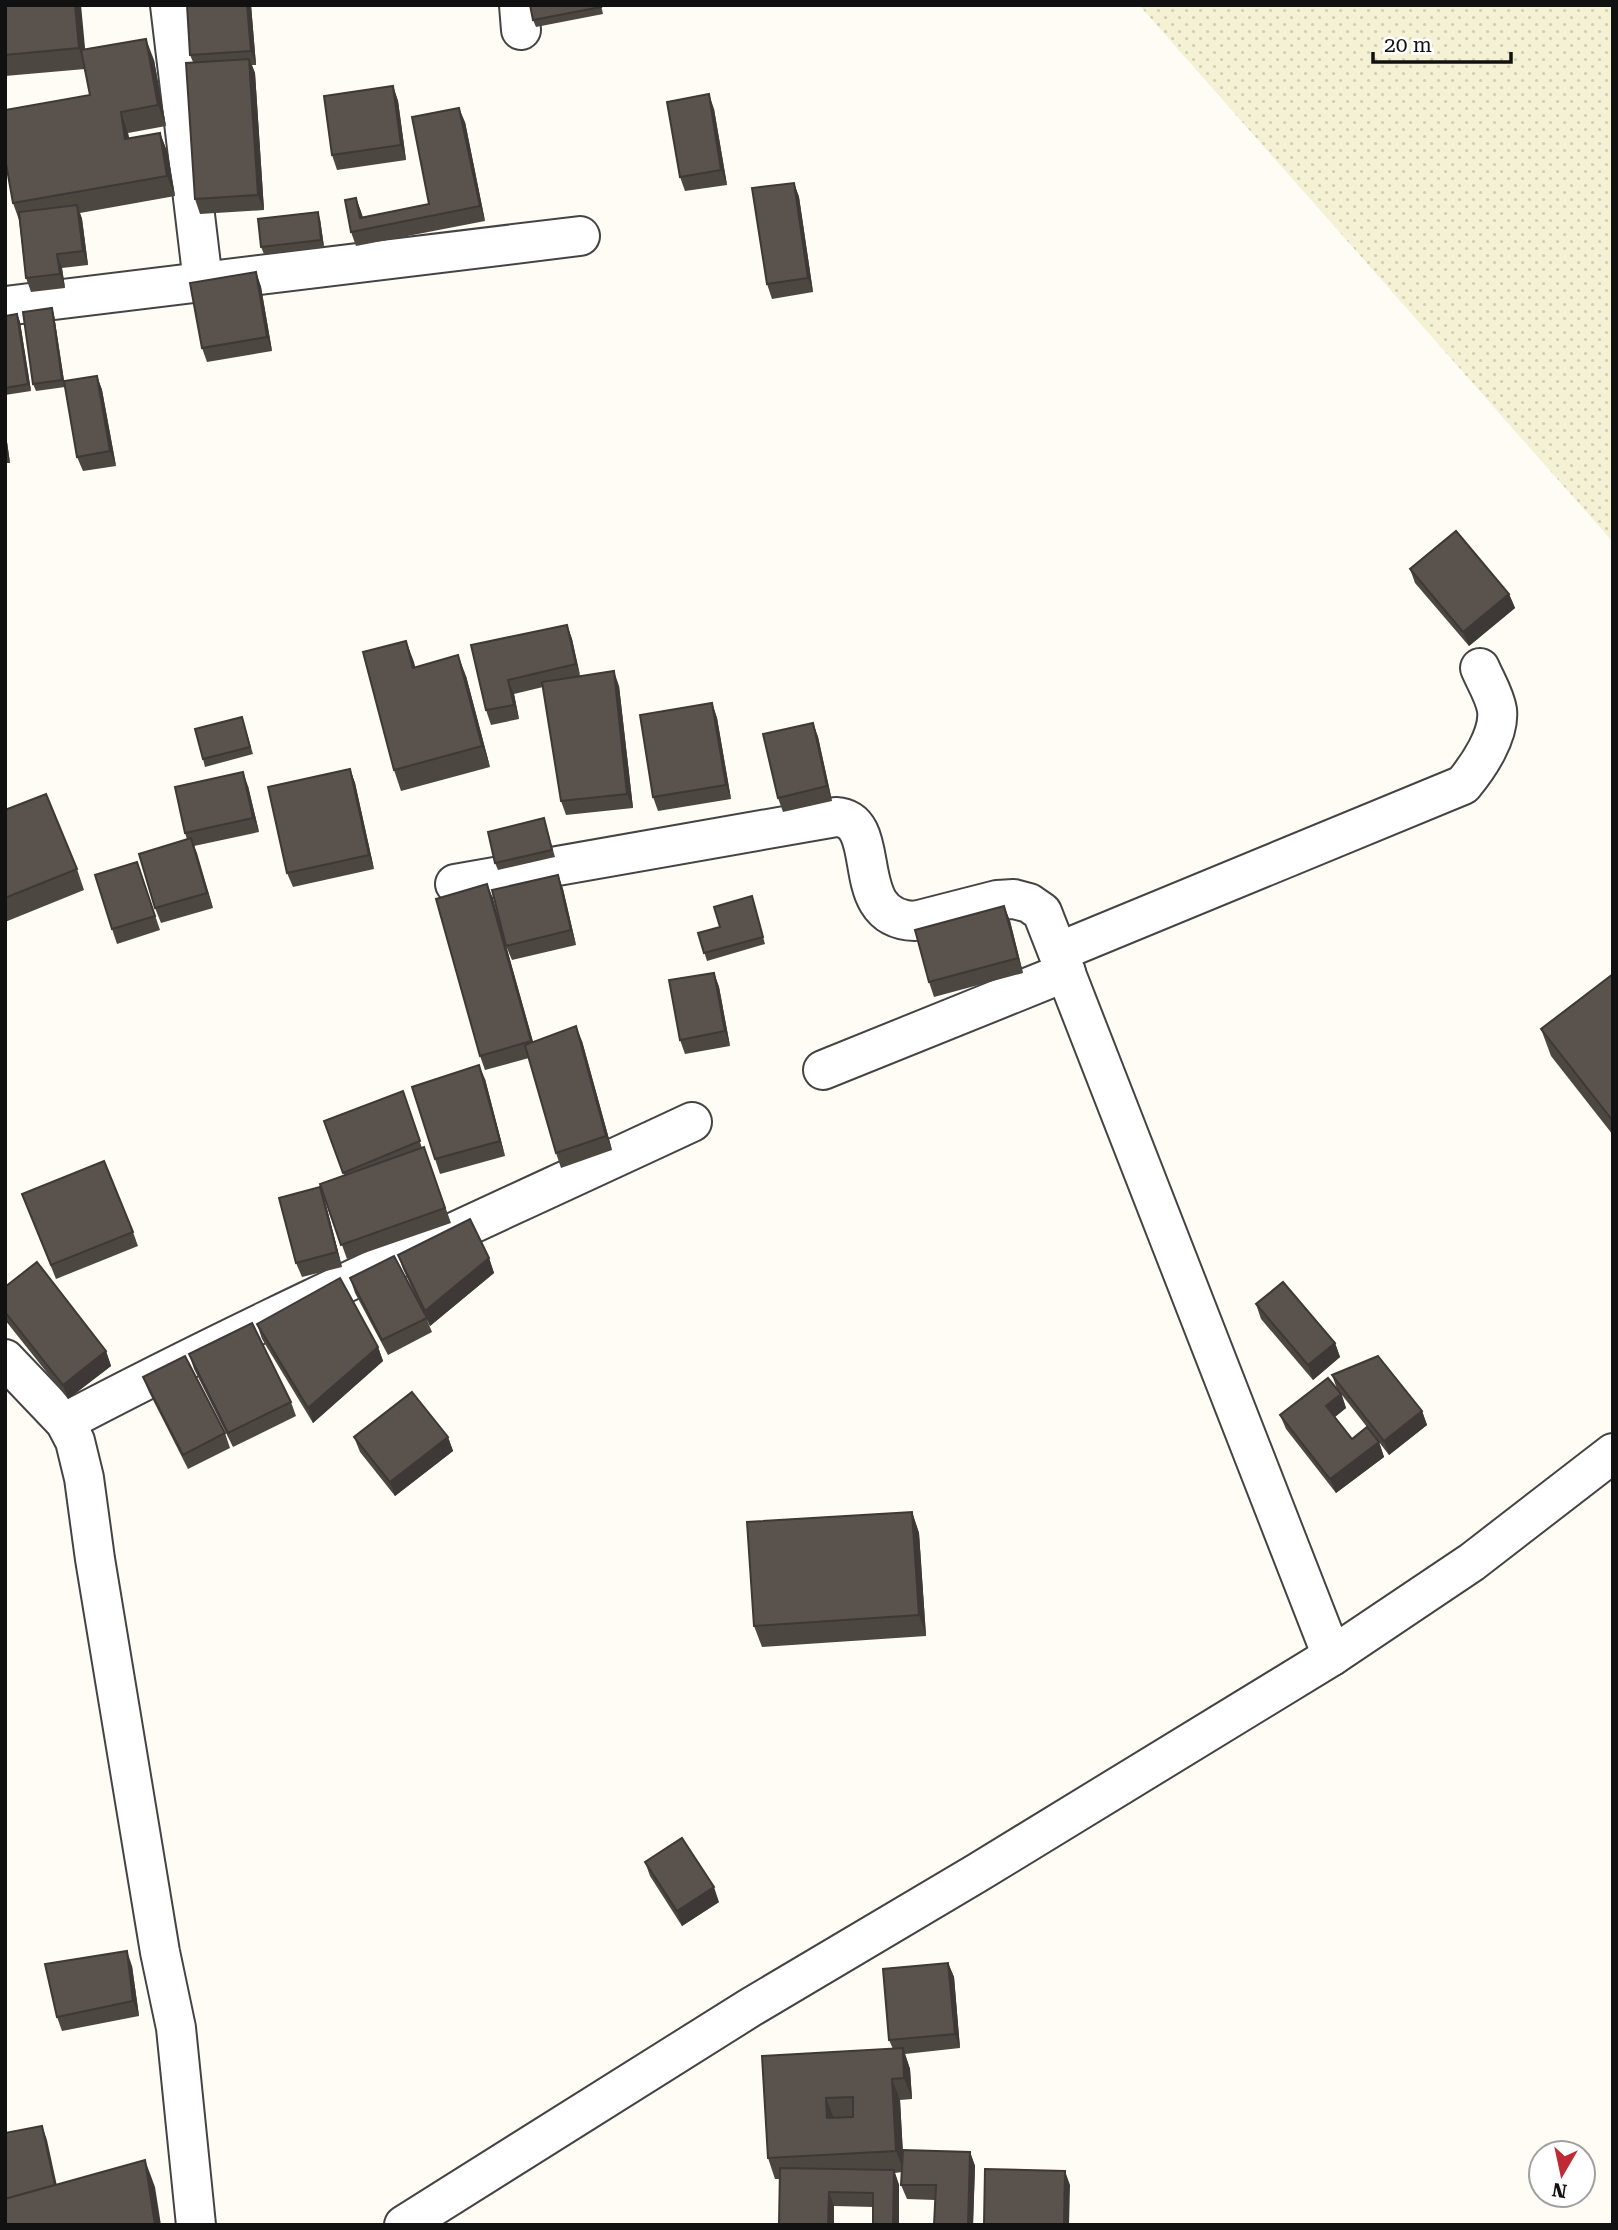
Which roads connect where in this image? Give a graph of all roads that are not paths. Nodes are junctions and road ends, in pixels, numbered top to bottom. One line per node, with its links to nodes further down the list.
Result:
1 (170, 5): 3 (street)
2 (580, 236): 3 (street)
3 (203, 282): 4 (street)
4 (5, 306)
5 (1480, 668): 7 (street)
6 (455, 884): 7 (street)
7 (1062, 962): 8 (street); 13 (street)
8 (823, 1070)
9 (692, 1122): 11 (street)
10 (5, 1359): 11 (street)
11 (65, 1422): 14 (street)
12 (1613, 1453): 13 (street)
13 (1332, 1656): 15 (street)
14 (196, 2225)
15 (404, 2225)

